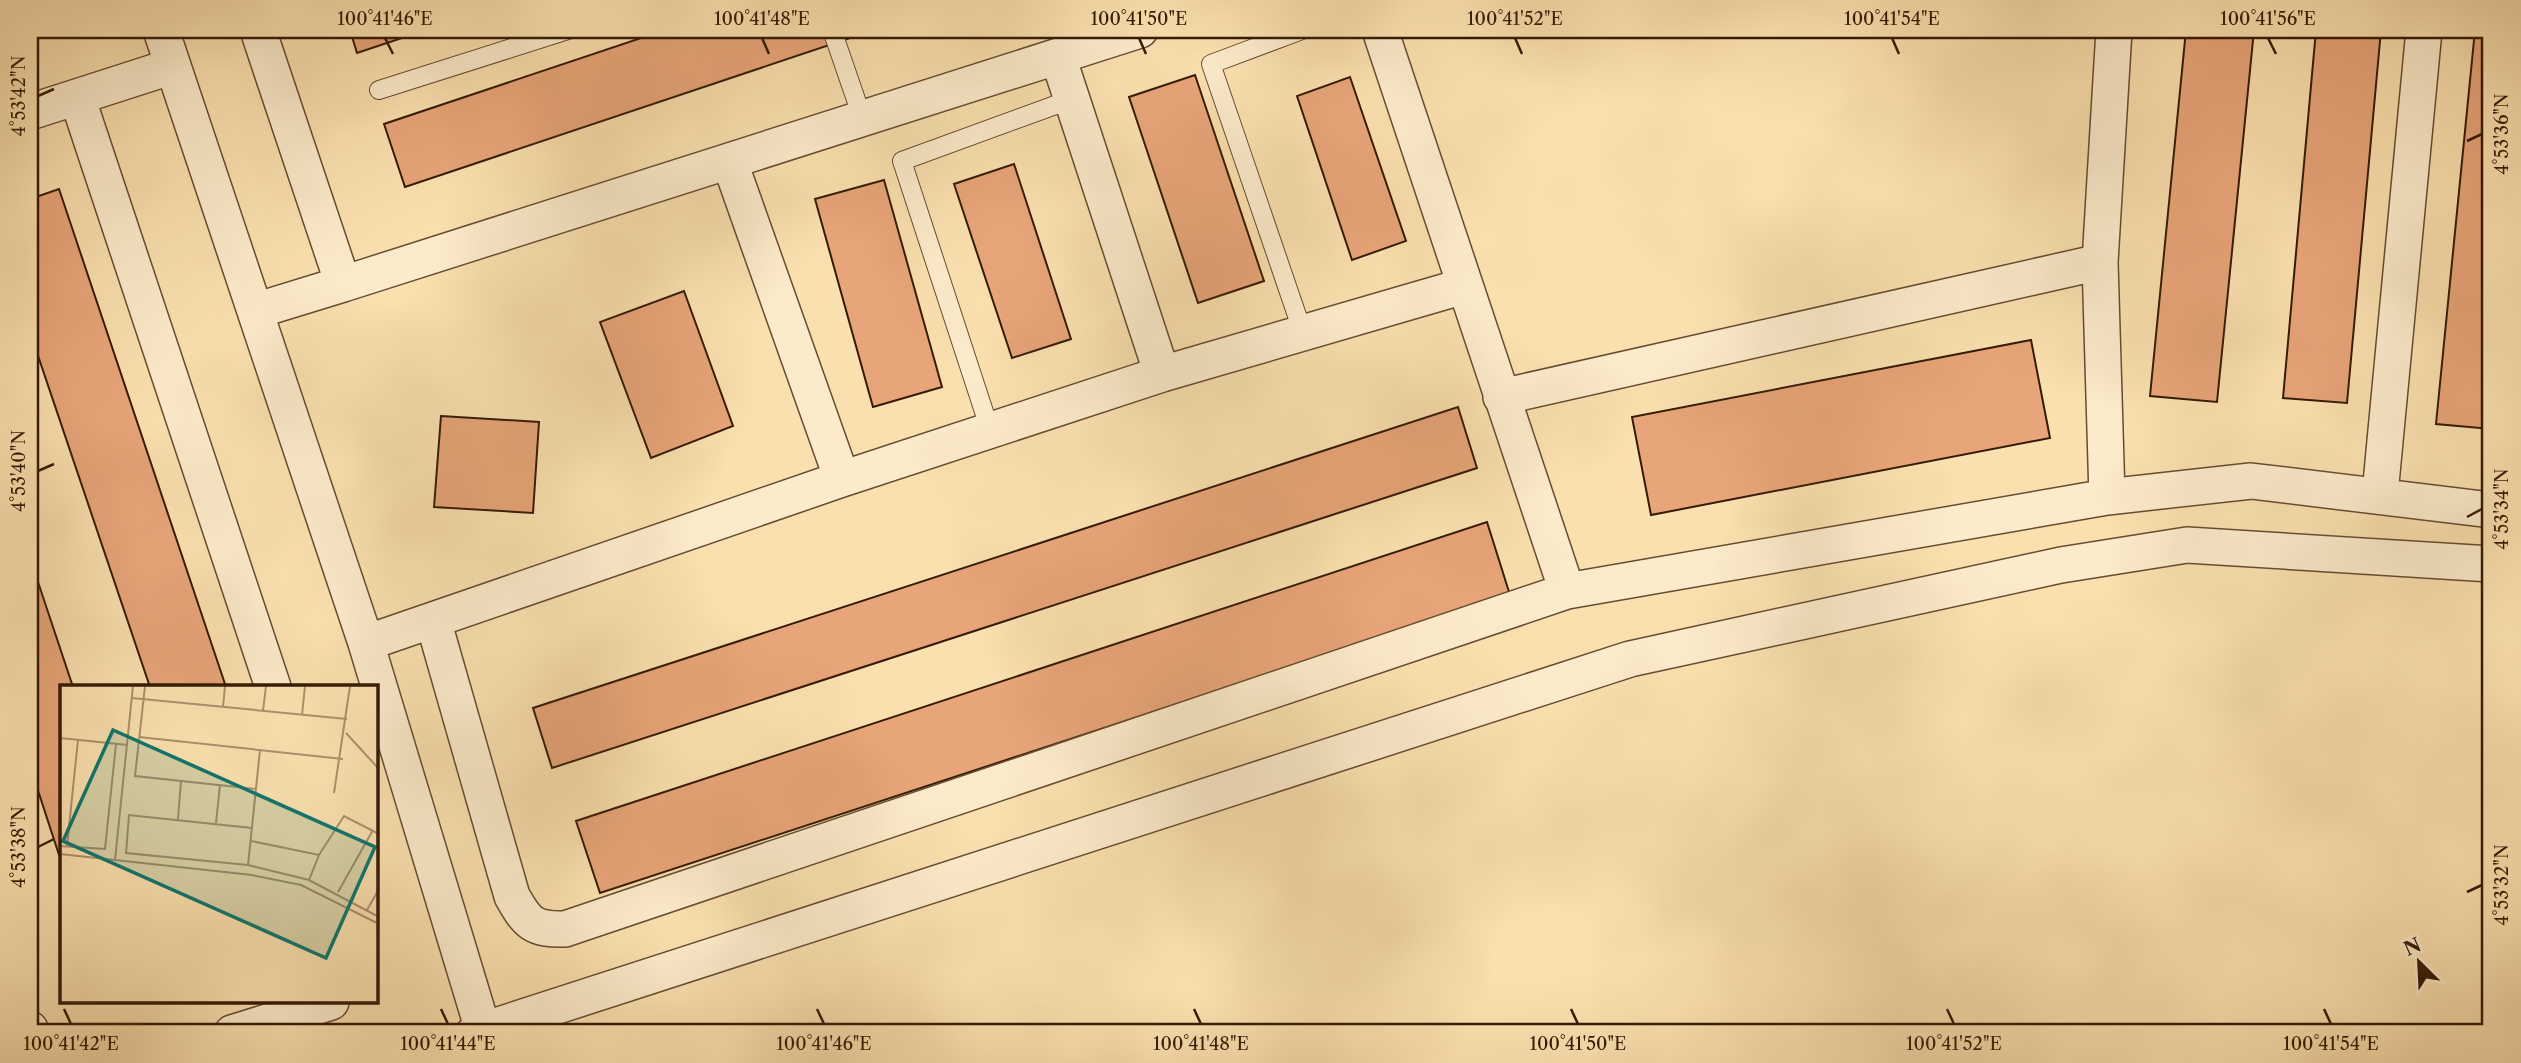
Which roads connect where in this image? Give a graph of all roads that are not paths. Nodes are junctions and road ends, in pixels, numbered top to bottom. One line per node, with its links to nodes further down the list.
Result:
1 (161, 30): 11 (street)
2 (258, 30): 19 (street)
3 (568, 30): 12 (lane)
4 (832, 30): 16 (lane)
5 (1140, 30): 10 (street)
6 (1302, 30): 22 (lane)
7 (1380, 30): 20 (street)
8 (2114, 30): 18 (street)
9 (2424, 30): 27 (street)
10 (1058, 57): 14 (street); 16 (street)
11 (173, 65): 13 (street); 21 (street)
12 (379, 90)
13 (77, 97): 15 (street); 34 (street)
14 (1072, 99): 23 (street); 25 (lane)
15 (30, 112)
16 (863, 120): 17 (street)
17 (730, 163): 19 (street); 26 (street)
18 (2101, 262): 24 (street); 28 (street)
19 (343, 284): 21 (street)
20 (1464, 286): 22 (street); 24 (street)
21 (255, 311): 33 (street)
22 (1303, 333): 23 (street)
23 (1162, 374): 25 (street)
24 (1501, 397): 31 (street)
25 (990, 430): 26 (street)
26 (842, 479): 32 (street)
27 (2381, 494): 28 (street); 29 (street)
28 (2107, 497): 31 (street)
29 (2491, 510)
30 (2491, 564): 36 (street)
31 (1567, 591): 32 (street)
32 (433, 620): 33 (street)
33 (366, 643): 36 (street)
34 (272, 685)
35 (325, 1004): 37 (street)
36 (479, 1032)
37 (232, 1033)

